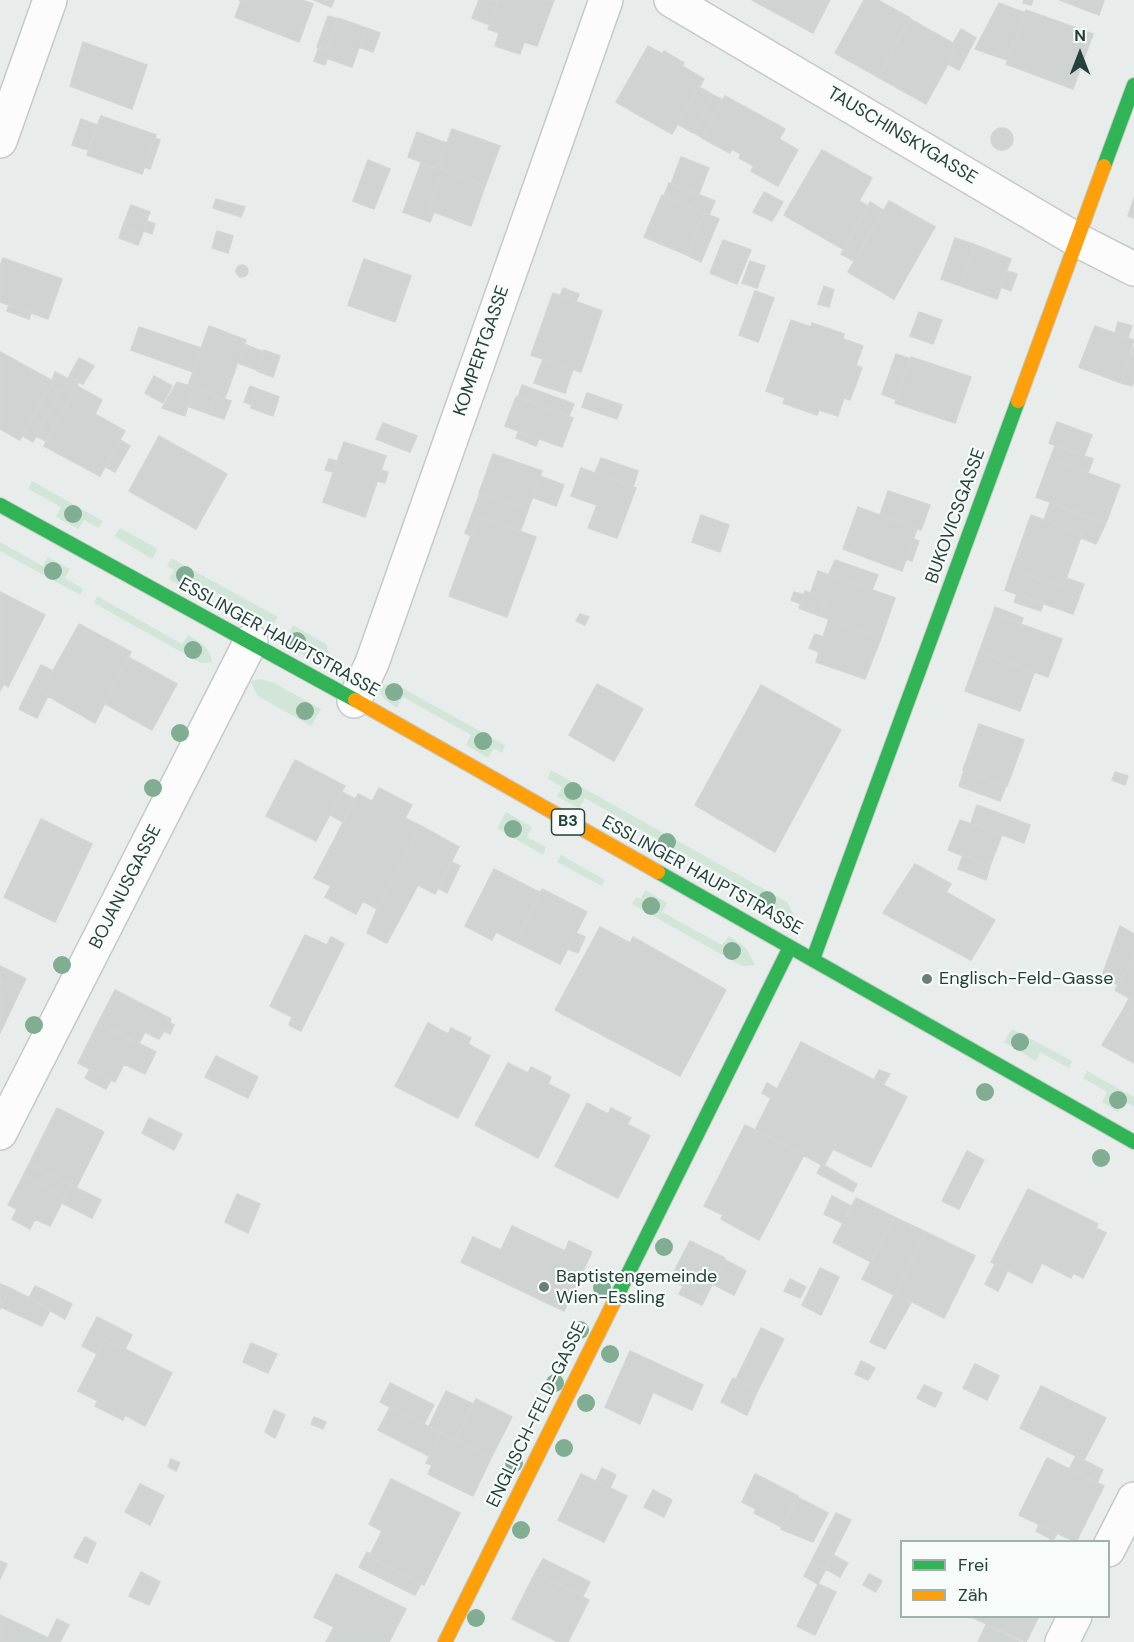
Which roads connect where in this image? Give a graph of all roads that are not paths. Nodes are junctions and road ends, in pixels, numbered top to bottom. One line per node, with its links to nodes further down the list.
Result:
1 (51, 0): 5 (street)
2 (606, 0): 10 (street, KOMPERTGASSE)
3 (690, 5): 6 (street, TAUSCHINSKYGASSE)
4 (1134, 85): 6 (street, BUKOVICSGASSE)
5 (0, 141)
6 (1077, 240): 7 (street, TAUSCHINSKYGASSE); 12 (street, BUKOVICSGASSE)
7 (1134, 270)
8 (0, 504): 9 (street, ESSLINGER HAUPTSTRASSE / B3)
9 (251, 641): 10 (street, ESSLINGER HAUPTSTRASSE / B3); 13 (street, BOJANUSGASSE)
10 (354, 701): 11 (street, ESSLINGER HAUPTSTRASSE / B3)
11 (790, 947): 12 (street, ESSLINGER HAUPTSTRASSE / B3); 18 (street, ENGLISCH-FELD-GASSE)
12 (813, 959): 14 (street, ESSLINGER HAUPTSTRASSE / B3)
13 (0, 1132)
14 (1134, 1142)
15 (1134, 1500): 16 (street)
16 (1110, 1546)
17 (1074, 1618): 19 (street)
18 (445, 1642)
19 (1062, 1642)

